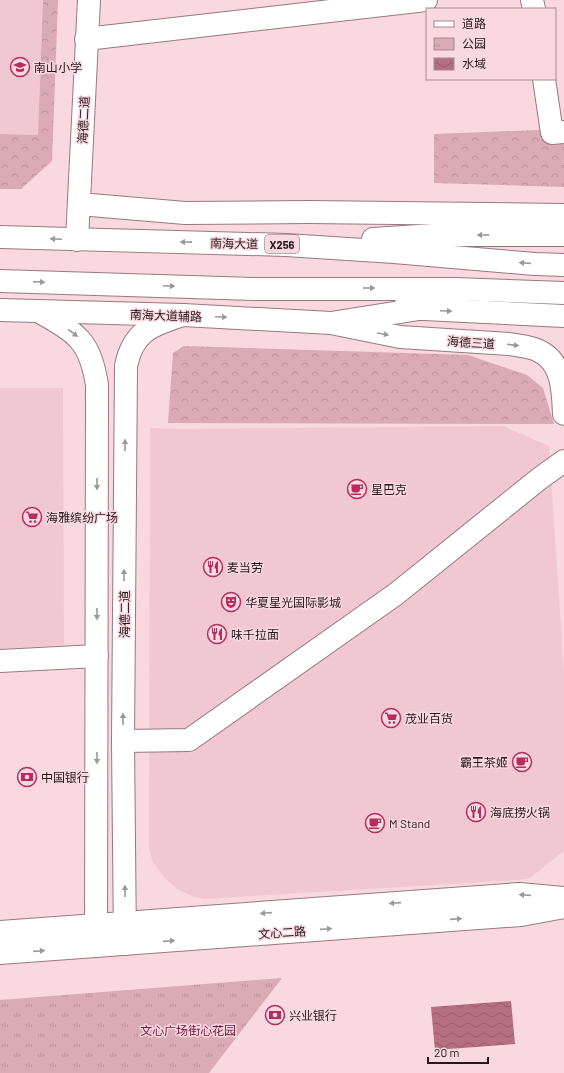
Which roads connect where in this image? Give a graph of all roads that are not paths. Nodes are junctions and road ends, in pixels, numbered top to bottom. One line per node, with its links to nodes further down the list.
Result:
1 (88, 0): 3 (street, 海德二道)
2 (426, 0): 3 (street)
3 (86, 39): 6 (street, 海德二道)
4 (544, 80): 5 (street)
5 (564, 132)
6 (79, 204): 7 (street); 10 (street, 海德二道)
7 (564, 215)
8 (564, 235): 11 (street, one-way to 11)
9 (0, 237): 10 (street, 南海大道 / X256, one-way to 9)
10 (78, 240): 11 (street, 南海大道 / X256, one-way to 10)
11 (286, 244): 12 (street, 南海大道 / X256, one-way to 11)
12 (564, 265)
13 (0, 281): 14 (street, one-way to 14)
14 (254, 289): 15 (street, one-way to 15); 16 (street)
15 (564, 293)
16 (419, 309): 20 (street, one-way to 20); 21 (street)
17 (0, 310): 18 (street, 南海大道辅路)
18 (40, 312): 19 (street, 南海大道辅路); 24 (street, one-way to 24)
19 (183, 315): 21 (street, 南海大道辅路, one-way to 21); 26 (street, 海德二道, one-way to 19)
20 (564, 316)
21 (332, 324): 22 (street, 海德三道, one-way to 22)
22 (564, 414)
23 (564, 461): 26 (street)
24 (97, 656): 25 (street); 29 (street, one-way to 29)
25 (0, 661)
26 (123, 741): 31 (street, 海德二道, one-way to 26)
27 (564, 898): 31 (street, 文心二路, one-way to 31)
28 (564, 907): 31 (street, 文心二路, one-way to 28)
29 (96, 925): 30 (street, 文心二路); 31 (street, 文心二路); 32 (street)
30 (0, 932)
31 (125, 933): 32 (street, 文心二路)
32 (96, 946): 33 (street, 文心二路, one-way to 32)
33 (0, 953)

